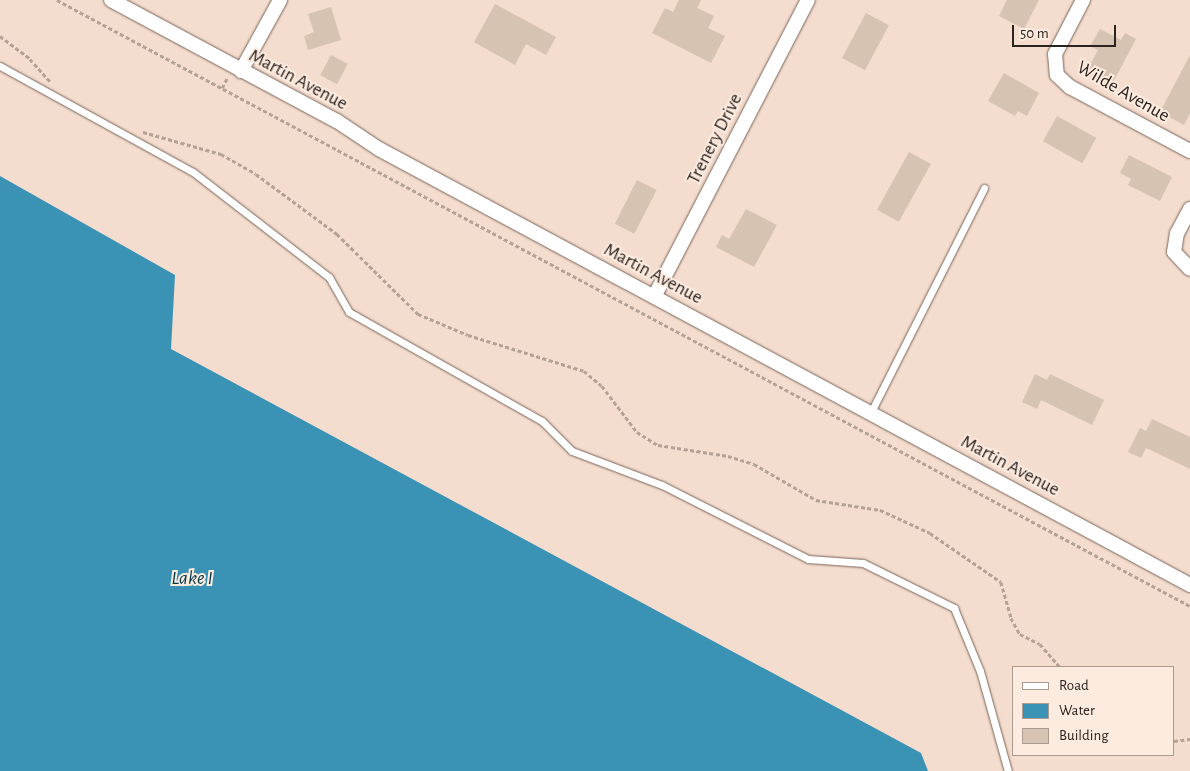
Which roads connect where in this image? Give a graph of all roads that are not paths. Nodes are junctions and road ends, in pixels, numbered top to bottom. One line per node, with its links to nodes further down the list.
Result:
1 (110, 0): 6 (street, Martin Avenue)
2 (280, 0): 6 (street)
3 (808, 0): 11 (street, Trenery Drive)
4 (1083, 0): 7 (street, Wilde Avenue)
5 (0, 66): 14 (lane)
6 (241, 71): 11 (street, Martin Avenue)
7 (1190, 151)
8 (984, 188): 12 (lane)
9 (1190, 208): 10 (street)
10 (1190, 269)
11 (655, 294): 12 (street, Martin Avenue)
12 (870, 412): 13 (street, Martin Avenue)
13 (1185, 582)
14 (1008, 771)

